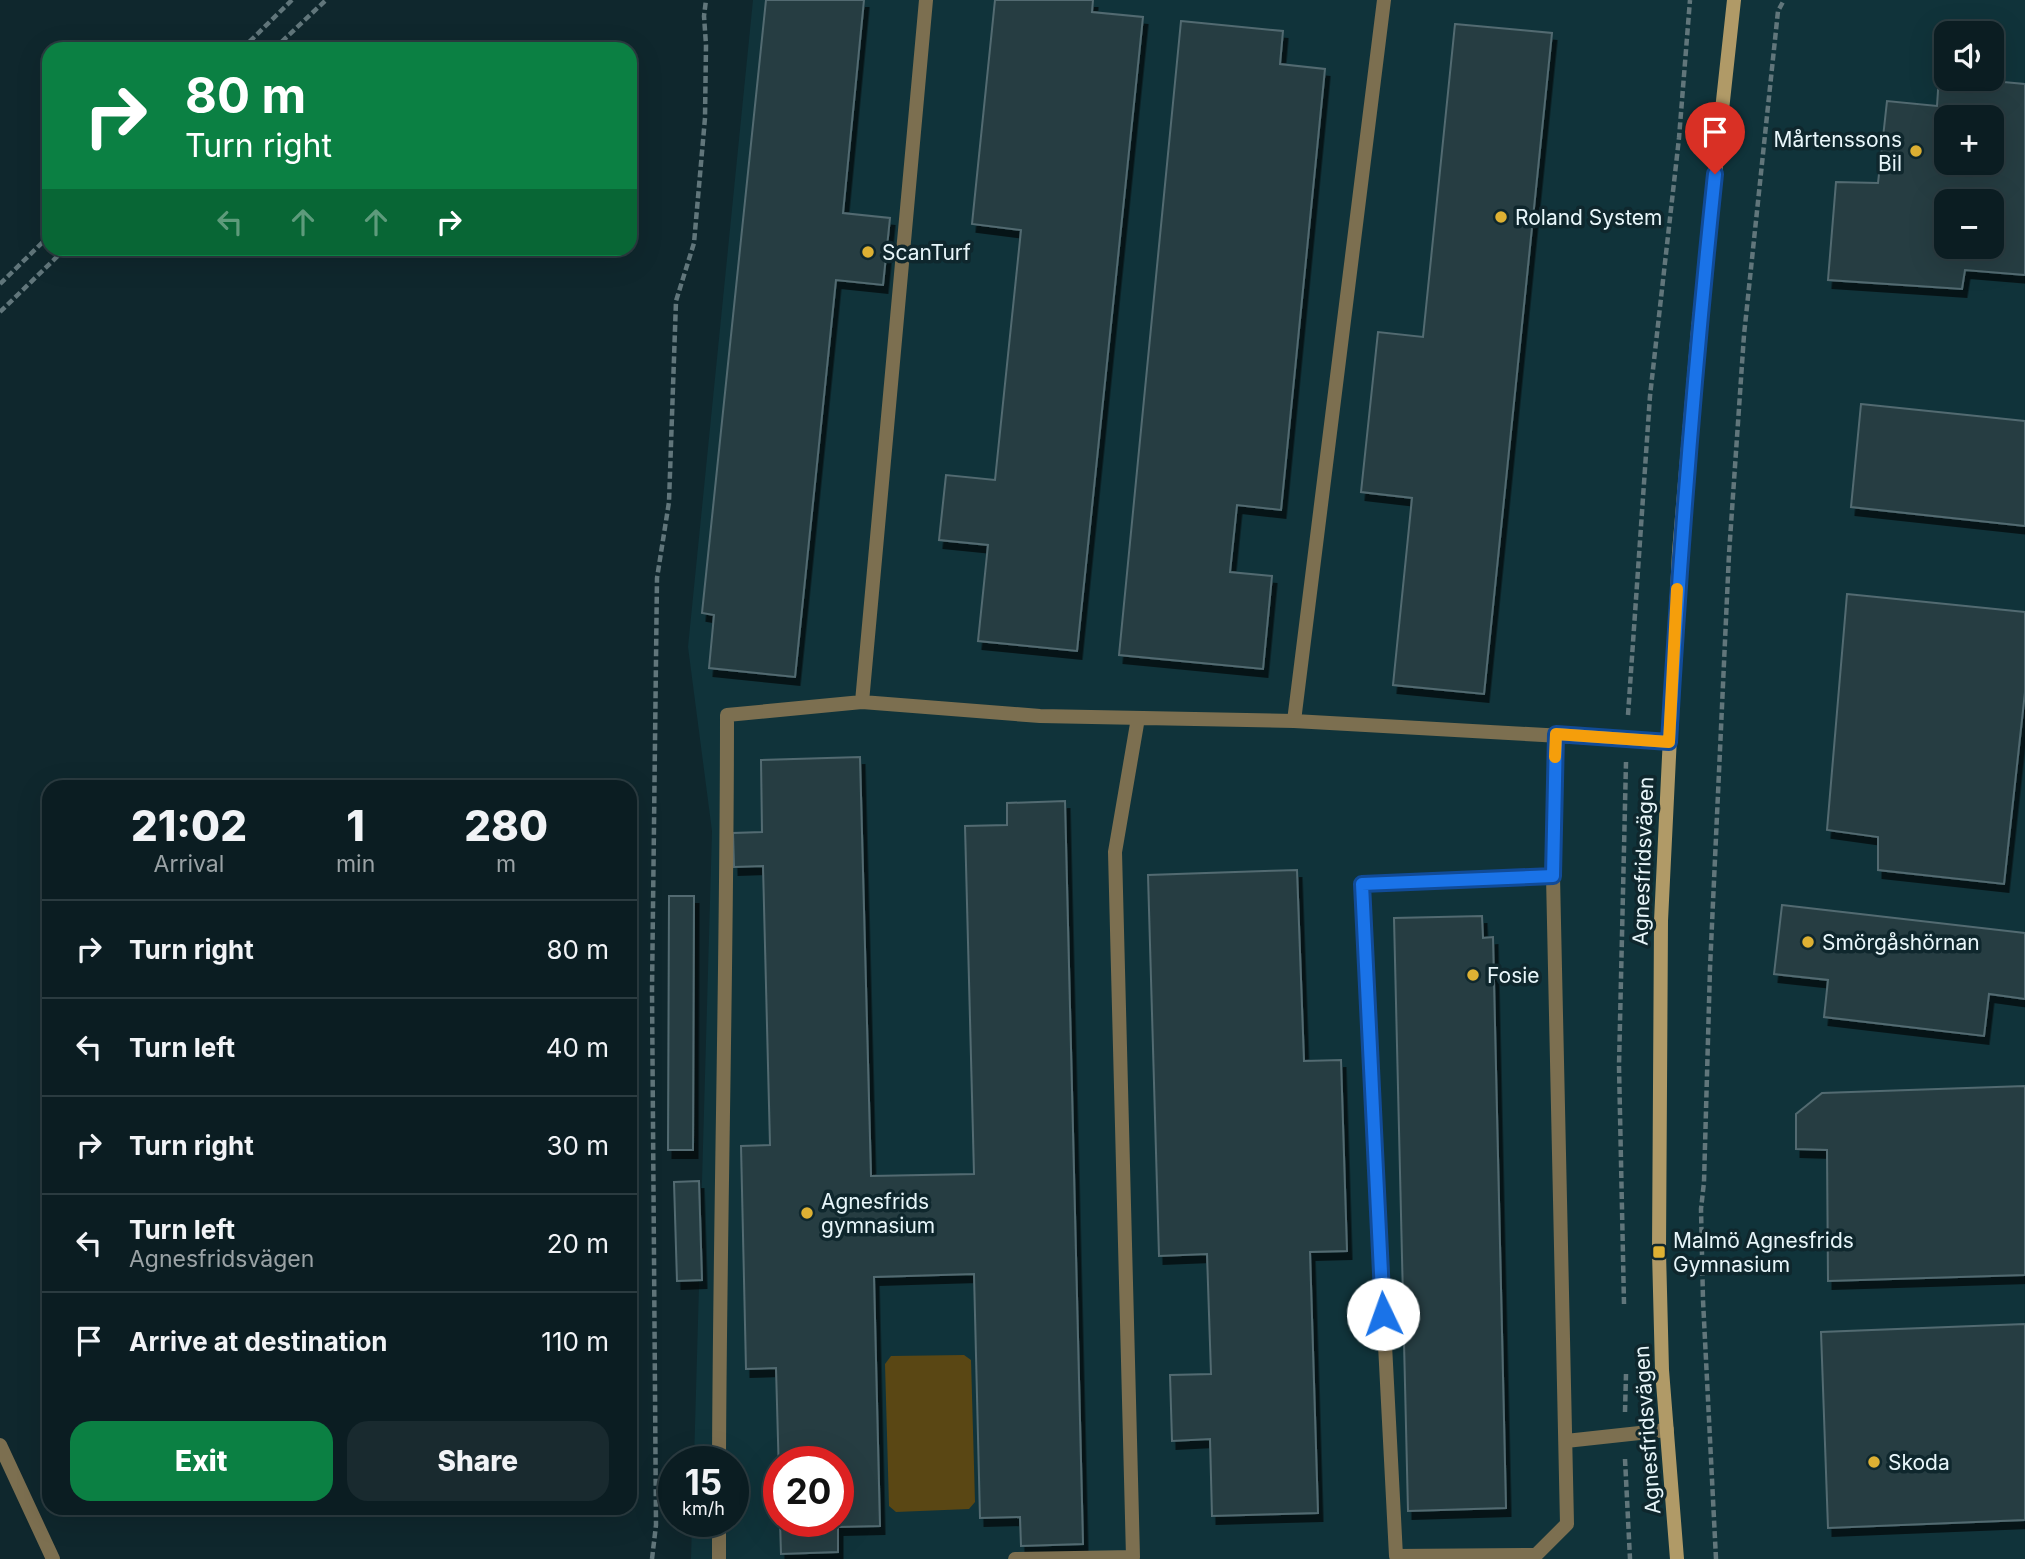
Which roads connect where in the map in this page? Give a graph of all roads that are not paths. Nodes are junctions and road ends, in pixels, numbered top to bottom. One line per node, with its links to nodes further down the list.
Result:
1 (926, 0): 4 (lane)
2 (1384, 0): 6 (lane)
3 (1734, 0): 8 (main road, Agnesfridsvägen)
4 (862, 702): 5 (lane); 13 (lane)
5 (1138, 718): 6 (lane); 17 (lane)
6 (1294, 721): 7 (lane)
7 (1556, 734): 8 (lane); 9 (lane)
8 (1669, 742): 10 (main road, Agnesfridsvägen)
9 (1553, 876): 11 (lane); 11 (lane)
10 (1667, 1430): 11 (lane); 18 (main road, Agnesfridsvägen)
11 (1566, 1441)
12 (0, 1445): 15 (lane)
13 (719, 1446)
14 (719, 1537): 16 (lane)
15 (53, 1559)
16 (719, 1559)
17 (1015, 1559)
18 (1677, 1559)

